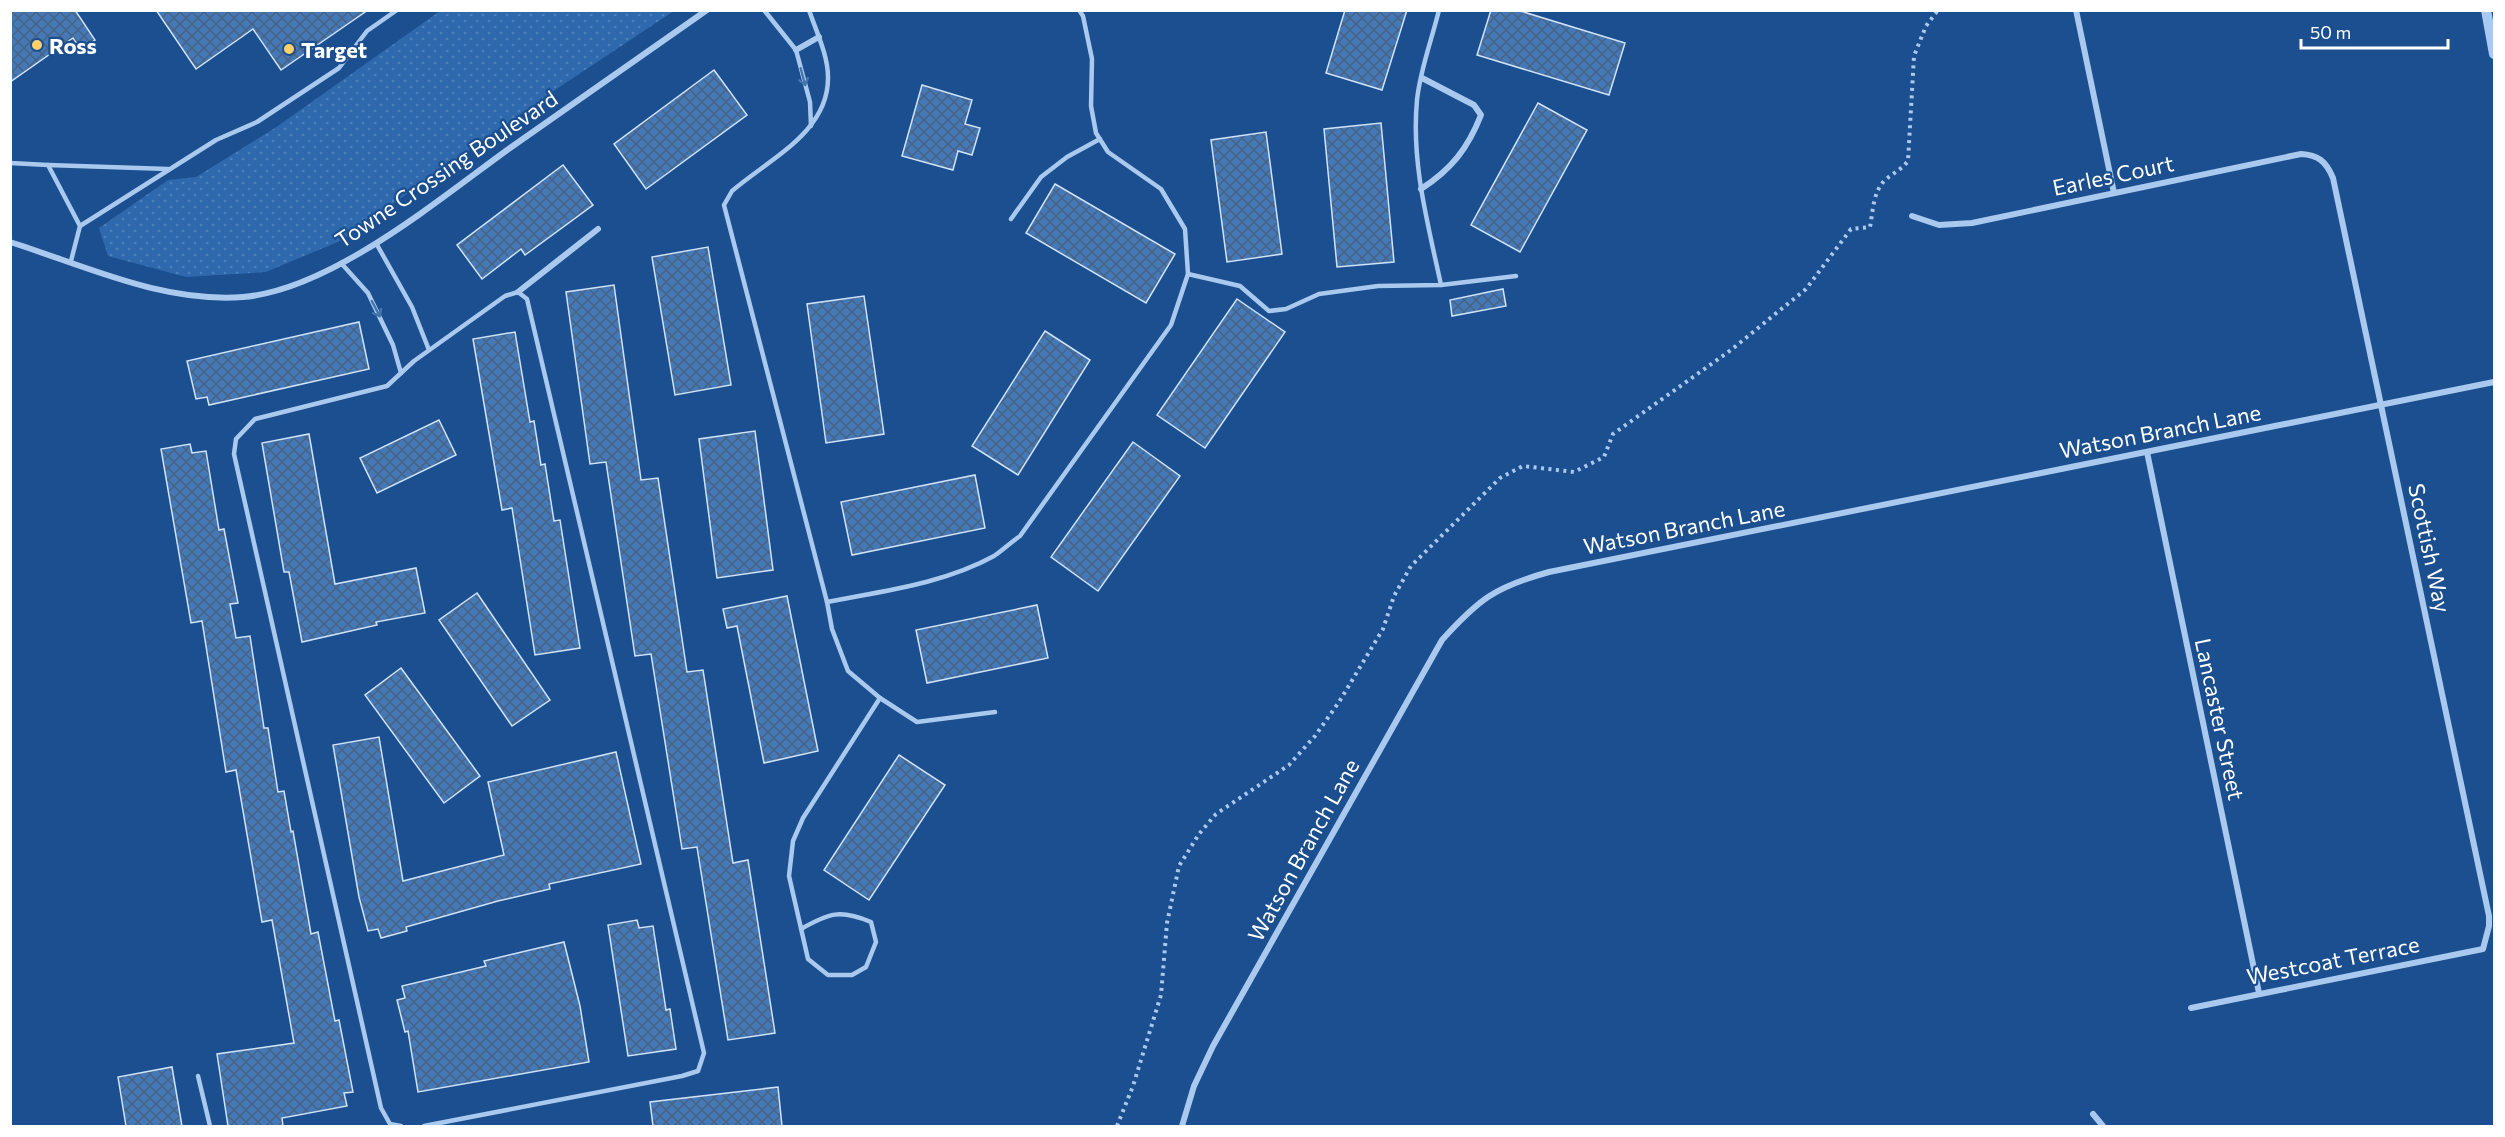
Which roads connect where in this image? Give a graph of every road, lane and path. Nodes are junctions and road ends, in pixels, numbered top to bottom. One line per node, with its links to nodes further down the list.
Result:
1 (397, 10): 19 (lane)
2 (707, 10): 27 (street, Towne Crossing Boulevard)
3 (764, 10): 11 (lane)
4 (809, 10): 10 (lane)
5 (1079, 10): 15 (lane)
6 (1439, 10): 13 (lane)
7 (1938, 10): 51 (path)
8 (2076, 10): 21 (street)
9 (2486, 10): 12 (street)
10 (819, 37): 11 (street); 14 (lane)
11 (796, 50): 14 (lane, one-way to 14)
12 (2494, 54)
13 (1422, 78): 20 (lane); 20 (street)
14 (811, 127): 39 (lane)
15 (1100, 139): 23 (lane); 30 (lane)
16 (2321, 159): 21 (street, Earles Court); 37 (street, Scottish Way)
17 (10, 164): 18 (lane)
18 (48, 165): 19 (lane); 24 (lane)
19 (170, 169): 24 (lane)
20 (1421, 189): 32 (lane)
21 (2114, 193): 22 (street, Earles Court)
22 (1912, 216)
23 (1011, 219)
24 (80, 226): 28 (lane)
25 (597, 229): 33 (street)
26 (10, 242): 28 (street, Towne Crossing Boulevard)
27 (376, 243): 29 (street, Towne Crossing Boulevard); 34 (lane)
28 (71, 261): 29 (street, Towne Crossing Boulevard)
29 (341, 263): 35 (lane, one-way to 35)
30 (1188, 274): 32 (lane); 39 (lane)
31 (1516, 276): 32 (lane)
32 (1441, 285)
33 (518, 292): 34 (lane); 50 (lane)
34 (429, 350): 35 (lane)
35 (401, 373): 49 (lane)
36 (2494, 382): 37 (street, Watson Branch Lane)
37 (2381, 405): 38 (street, Watson Branch Lane); 43 (street, Scottish Way)
38 (2147, 452): 44 (street, Lancaster Street); 52 (street, Watson Branch Lane)
39 (827, 602): 40 (lane)
40 (879, 698): 41 (lane); 42 (lane)
41 (995, 712)
42 (801, 929): 42 (lane)
43 (2482, 949): 44 (street, Westcoat Terrace)
44 (2259, 993): 45 (street, Westcoat Terrace)
45 (2191, 1008)
46 (198, 1076): 48 (lane)
47 (2093, 1114): 53 (street)
48 (210, 1126)
49 (401, 1126)
50 (424, 1126)
51 (1117, 1126)
52 (1182, 1126)
53 (2103, 1126)

